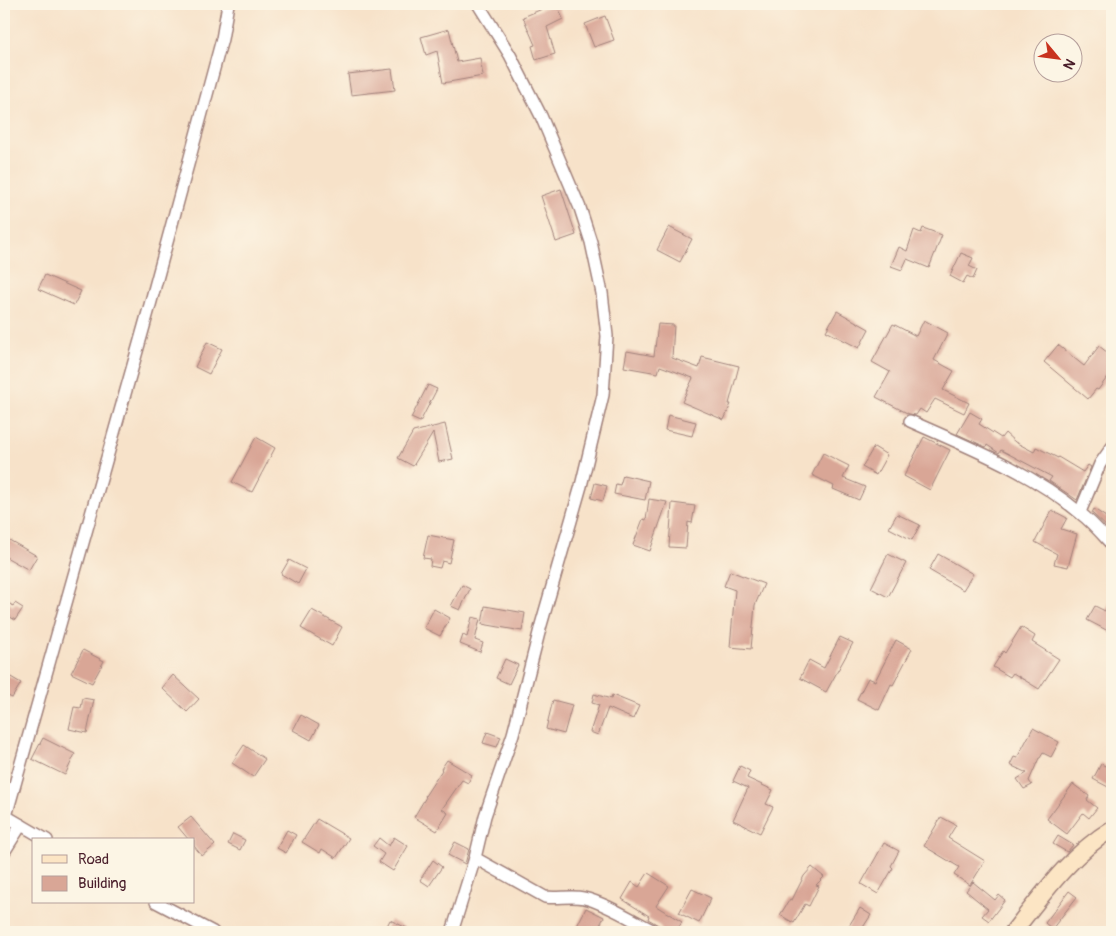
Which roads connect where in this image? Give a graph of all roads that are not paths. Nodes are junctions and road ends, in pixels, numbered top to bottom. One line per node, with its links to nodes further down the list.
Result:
1 (228, 4): 7 (street)
2 (478, 4): 12 (street)
3 (910, 421): 5 (street)
4 (1112, 447): 5 (street)
5 (1080, 512): 6 (street)
6 (1112, 545)
7 (5, 816): 8 (street)
8 (21, 825): 10 (street); 11 (street)
9 (1112, 829): 17 (street)
10 (44, 838)
11 (4, 852)
12 (475, 858): 15 (street); 16 (street)
13 (160, 904): 14 (street)
14 (213, 932)
15 (452, 932)
16 (656, 932)
17 (1014, 932)

